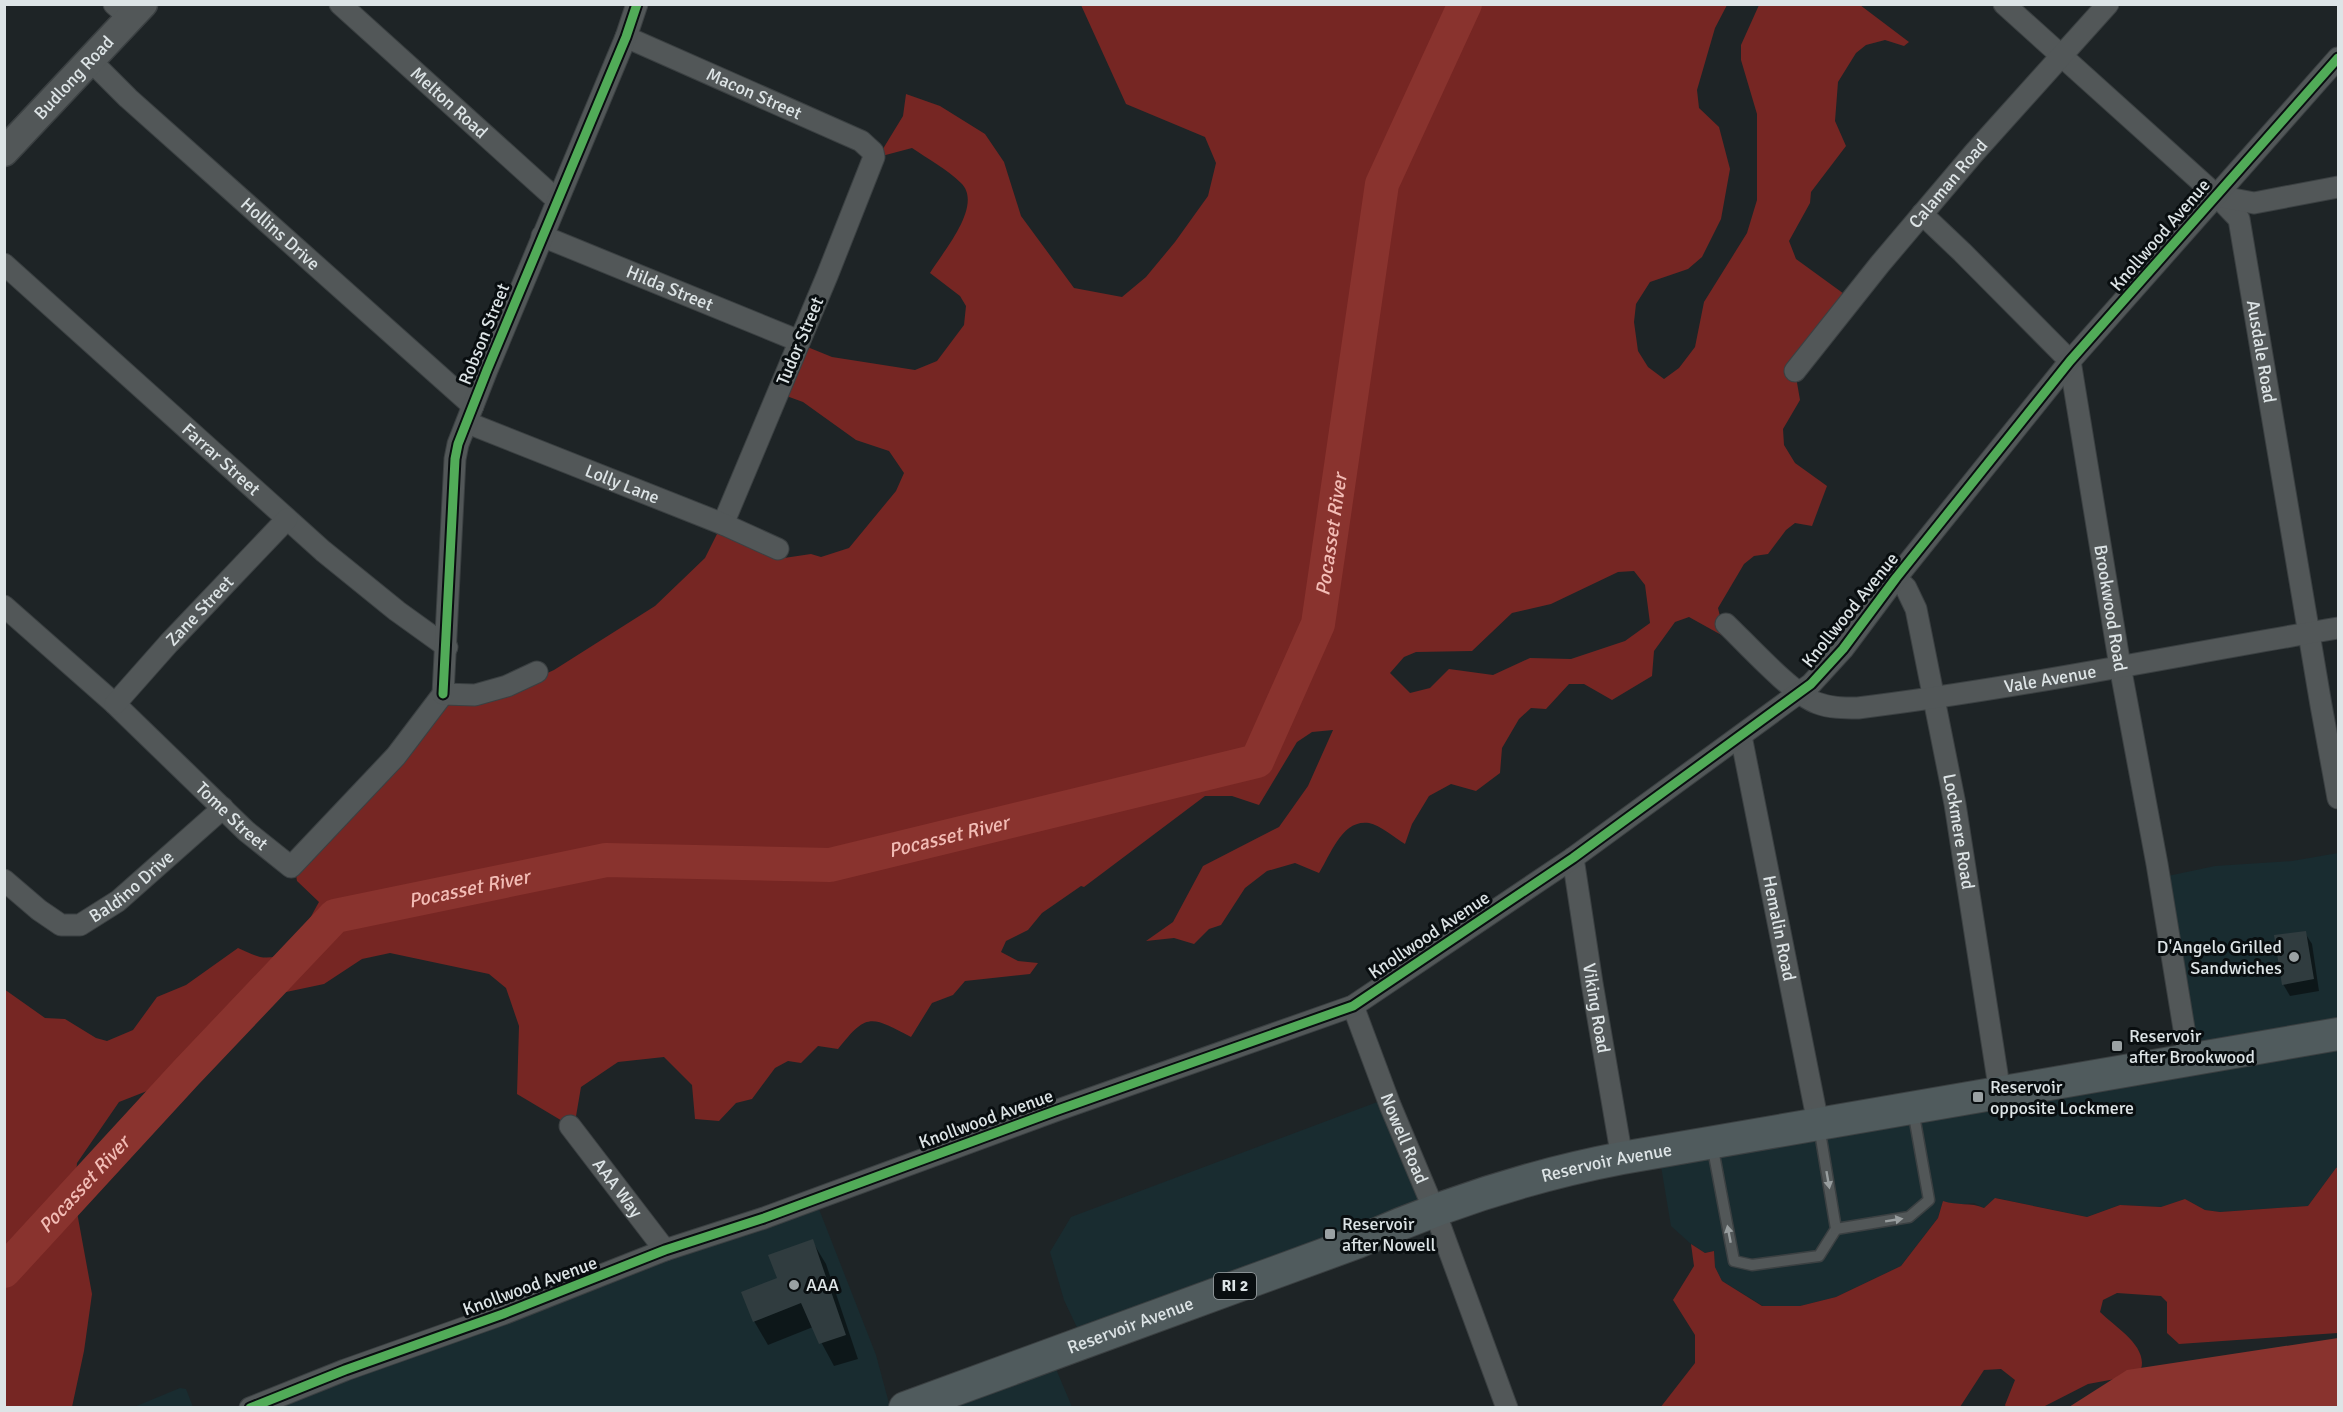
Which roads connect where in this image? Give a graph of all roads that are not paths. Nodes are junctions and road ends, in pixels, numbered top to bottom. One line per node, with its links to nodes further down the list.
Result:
1 (340, 4): 14 (street, Melton Road)
2 (637, 4): 6 (street, Robson Street)
3 (2004, 4): 7 (street, Ausdale Road)
4 (2108, 4): 7 (street, Calaman Road)
5 (129, 9): 9 (main road, Budlong Road)
6 (626, 37): 11 (street, Macon Street); 14 (street, Robson Street)
7 (2062, 56): 13 (street, Ausdale Road); 15 (street, Calaman Road)
8 (2338, 58): 13 (street, Knollwood Avenue)
9 (90, 60): 10 (main road, Budlong Road); 21 (street, Hollins Drive)
10 (4, 152)
11 (874, 158): 18 (street, Tudor Street)
12 (2338, 187): 13 (street)
13 (2217, 196): 19 (street, Knollwood Avenue); 29 (street, Ausdale Road)
14 (557, 200): 16 (street, Robson Street)
15 (1922, 214): 19 (street); 20 (street, Calaman Road)
16 (542, 236): 18 (street, Hilda Street); 21 (street, Robson Street)
17 (4, 264): 22 (street, Farrar Street)
18 (799, 341): 23 (street, Tudor Street)
19 (2070, 361): 25 (street, Knollwood Avenue); 31 (street, Brookwood Road)
20 (1795, 371)
21 (470, 415): 23 (street, Lolly Lane); 30 (street, Robson Street)
22 (287, 519): 30 (street, Farrar Street); 36 (street, Zane Street)
23 (723, 524): 24 (street, Lolly Lane)
24 (778, 549)
25 (1896, 578): 33 (street, Knollwood Avenue); 35 (street, Lockmere Road)
26 (4, 606): 36 (street, Tome Street)
27 (1726, 624): 33 (street, Vale Avenue)
28 (2338, 628): 29 (street, Vale Avenue)
29 (2309, 633): 31 (street, Vale Avenue); 38 (street, Ausdale Road)
30 (447, 647): 34 (street, Robson Street)
31 (2120, 666): 35 (street, Vale Avenue); 44 (street, Brookwood Road)
32 (537, 672): 34 (street)
33 (1796, 689): 35 (street, Vale Avenue); 37 (street, Knollwood Avenue)
34 (444, 694): 39 (street, Tome Street)
35 (1934, 699): 45 (street, Lockmere Road)
36 (115, 704): 39 (street, Tome Street)
37 (1741, 736): 40 (street, Knollwood Avenue); 47 (street, Hemalin Road)
38 (2338, 798)
39 (223, 808): 41 (street, Baldino Drive)
40 (1573, 858): 42 (street, Knollwood Avenue); 50 (street, Viking Road)
41 (4, 880)
42 (1353, 1006): 51 (street, Nowell Road); 53 (street, Knollwood Avenue)
43 (2338, 1034): 44 (main road, Reservoir Avenue / RI 2)
44 (2189, 1059): 45 (main road, Reservoir Avenue / RI 2)
45 (2000, 1093): 46 (main road, Reservoir Avenue / RI 2)
46 (1912, 1107): 47 (main road, Reservoir Avenue / RI 2); 52 (lane, one-way to 46)
47 (1818, 1123): 49 (main road, Reservoir Avenue / RI 2); 52 (lane, one-way to 52)
48 (570, 1126): 53 (street, AAA Way)
49 (1711, 1142): 50 (main road, Reservoir Avenue / RI 2); 52 (lane, one-way to 49)
50 (1622, 1158): 51 (main road, Reservoir Avenue / RI 2)
51 (1436, 1212): 55 (main road, Reservoir Avenue / RI 2); 56 (street, Nowell Road)
52 (1836, 1229)
53 (665, 1250): 54 (street, Knollwood Avenue)
54 (250, 1407)
55 (905, 1407)
56 (1507, 1407)

